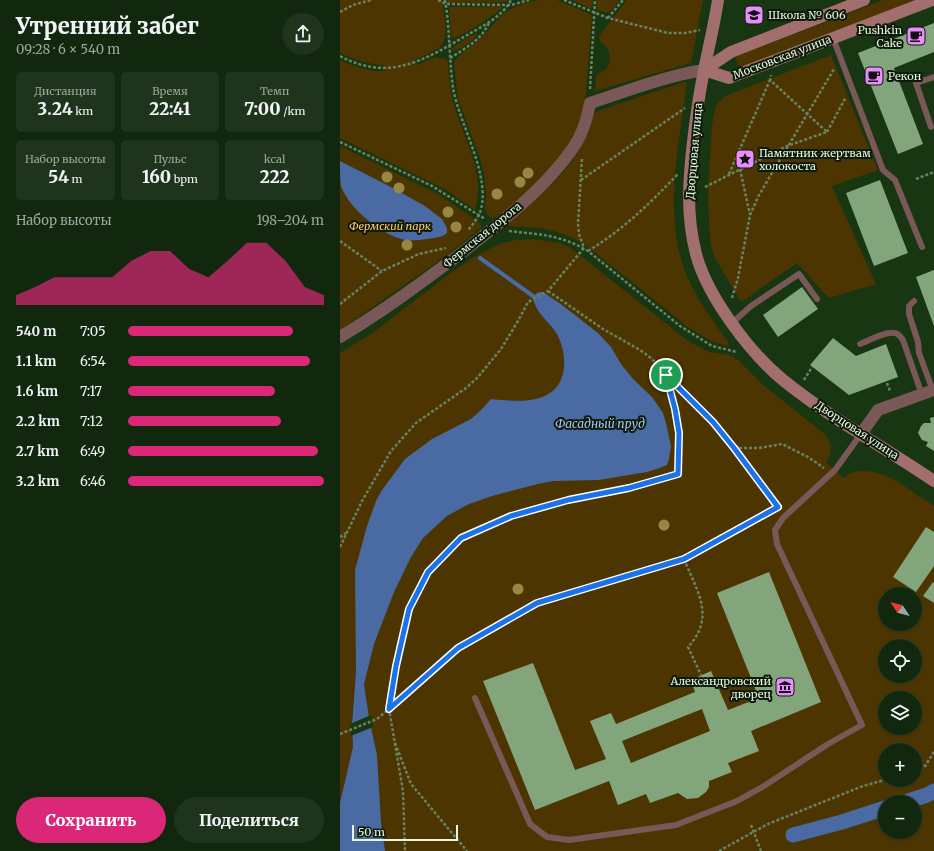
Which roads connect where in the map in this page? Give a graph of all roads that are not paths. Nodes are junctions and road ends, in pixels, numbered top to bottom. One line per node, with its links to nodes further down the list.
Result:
1 (718, 0): 5 (main road, Дворцовая улица)
2 (864, 0): 5 (main road, Московская улица)
3 (932, 0): 4 (main road, Московская улица)
4 (833, 38): 5 (main road, Московская улица); 8 (lane)
5 (704, 70): 11 (main road, Дворцовая улица); 12 (street, Фермская дорога)
6 (934, 77): 7 (lane)
7 (931, 127)
8 (922, 247)
9 (817, 299): 11 (lane)
10 (914, 301): 14 (lane)
11 (732, 323): 15 (main road, Дворцовая улица)
12 (340, 337)
13 (860, 344): 14 (lane)
14 (930, 392): 15 (street)
15 (861, 434): 16 (main road, Дворцовая улица); 17 (lane)
16 (934, 481)
17 (475, 698)

